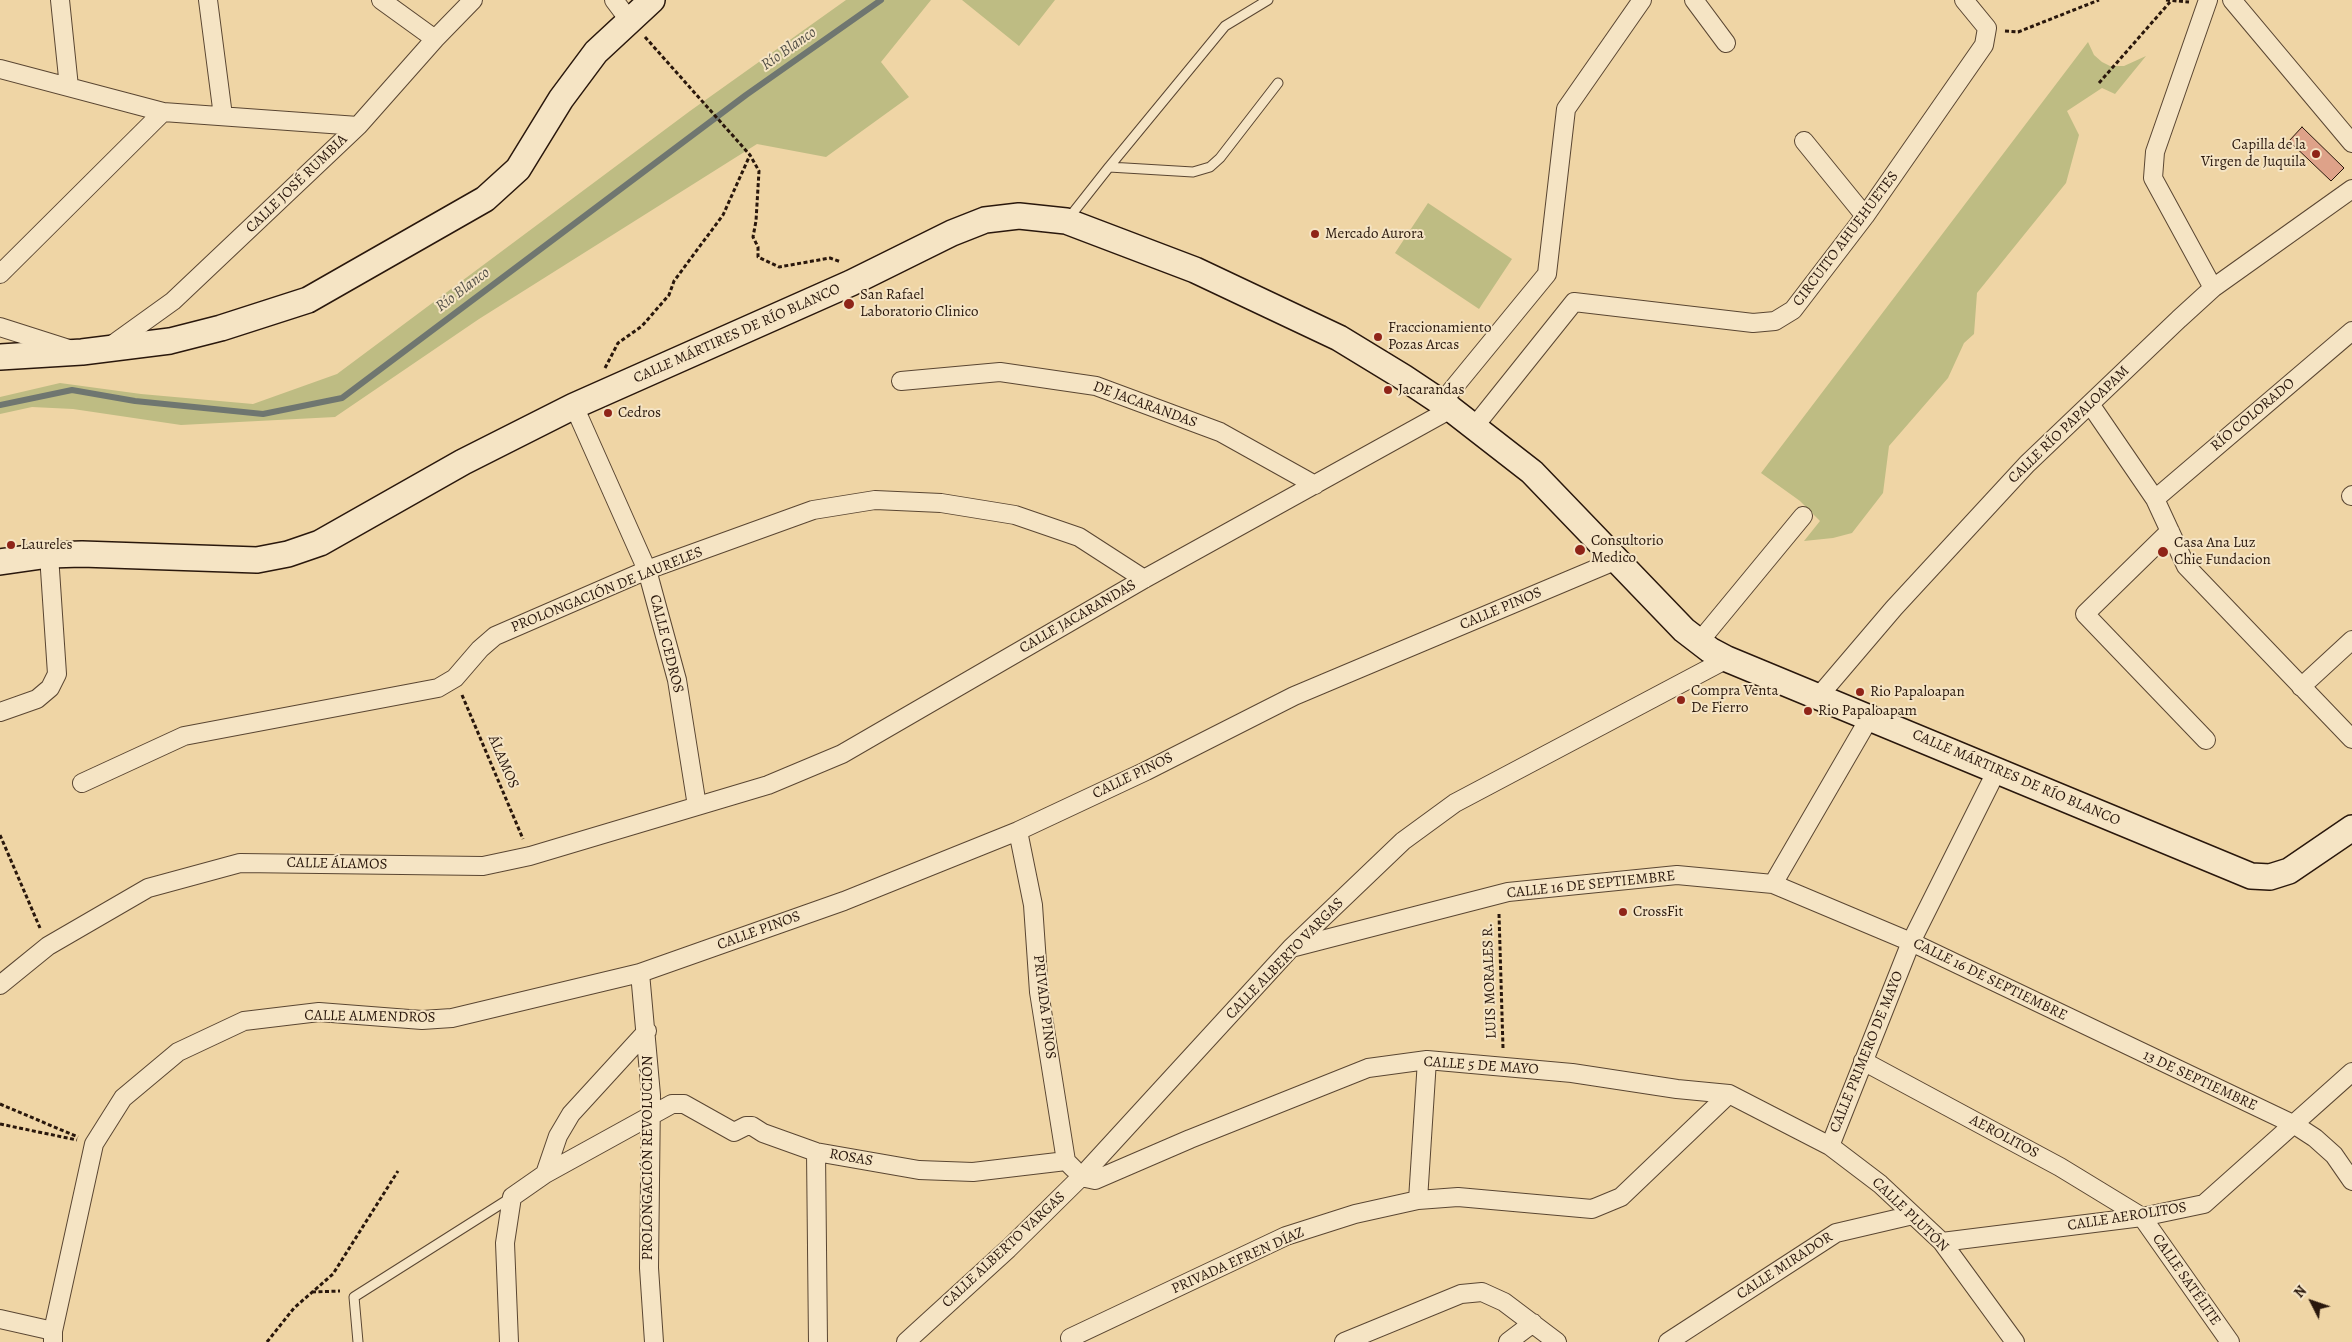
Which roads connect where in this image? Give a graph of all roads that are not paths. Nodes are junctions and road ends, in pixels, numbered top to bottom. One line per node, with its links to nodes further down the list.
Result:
1 (60, 0): 18 (street)
2 (208, 0): 20 (street)
3 (381, 0): 14 (street)
4 (473, 0): 14 (street, CALLE JOSÉ RUMBIA)
5 (614, 0): 13 (street)
6 (652, 0): 13 (main road)
7 (1268, 0): 24 (lane)
8 (1642, 0): 37 (street)
9 (1694, 0): 15 (street)
10 (1964, 0): 26 (street, CIRCUITO AHUEHUETES)
11 (2208, 0): 29 (street)
12 (2232, 0): 23 (street)
13 (629, 20): 32 (main road)
14 (435, 39): 21 (street, CALLE JOSÉ RUMBIA)
15 (1726, 43)
16 (1, 71): 18 (street)
17 (1278, 83): 24 (lane)
18 (69, 87): 19 (street)
19 (164, 112): 20 (street); 28 (street)
20 (223, 116): 21 (street)
21 (358, 126): 32 (street, CALLE JOSÉ RUMBIA)
22 (1804, 141): 26 (street)
23 (2352, 143)
24 (1109, 167): 27 (lane)
25 (2352, 189): 29 (street, CALLE RÍO PAPALOAPAM)
26 (1865, 216): 38 (street, CIRCUITO AHUEHUETES)
27 (1066, 222): 36 (main road, CALLE MÁRTIRES DE RÍO BLANCO); 37 (main road, CALLE MÁRTIRES DE RÍO BLANCO)
28 (0, 274)
29 (2213, 288): 35 (street, CALLE RÍO PAPALOAPAM)
30 (0, 327): 32 (street)
31 (2352, 331): 40 (street, RÍO COLORADO)
32 (93, 351): 33 (main road)
33 (0, 357)
34 (901, 381): 39 (street, DE JACARANDAS)
35 (2090, 404): 40 (street); 52 (street, CALLE RÍO PAPALOAPAM)
36 (574, 406): 43 (main road, CALLE MÁRTIRES DE RÍO BLANCO); 46 (street, CALLE CEDROS)
37 (1447, 406): 38 (main road, CALLE MÁRTIRES DE RÍO BLANCO); 39 (street, CALLE JACARANDAS)
38 (1474, 426): 44 (main road, CALLE MÁRTIRES DE RÍO BLANCO)
39 (1315, 485): 47 (street, CALLE JACARANDAS)
40 (2155, 498): 42 (street)
41 (1803, 516): 49 (street)
42 (2170, 531): 51 (street); 56 (street)
43 (49, 555): 45 (main road, CALLE MÁRTIRES DE RÍO BLANCO); 53 (street)
44 (1617, 560): 49 (main road, CALLE MÁRTIRES DE RÍO BLANCO); 61 (street, CALLE PINOS)
45 (0, 562)
46 (647, 570): 47 (street, PROLONGACIÓN DE LAURELES); 58 (street, PROLONGACIÓN DE LAURELES); 59 (street, CALLE CEDROS)
47 (1144, 579): 59 (street, CALLE JACARANDAS)
48 (2352, 640): 51 (street)
49 (1698, 642): 50 (main road, CALLE MÁRTIRES DE RÍO BLANCO)
50 (1727, 659): 52 (main road, CALLE MÁRTIRES DE RÍO BLANCO); 64 (street, CALLE ALBERTO VARGAS)
51 (2302, 687): 55 (street)
52 (1819, 696): 54 (main road, CALLE MÁRTIRES DE RÍO BLANCO)
53 (0, 712)
54 (1870, 717): 57 (main road, CALLE MÁRTIRES DE RÍO BLANCO); 62 (street)
55 (2352, 739)
56 (2206, 740)
57 (1997, 770): 60 (main road, CALLE MÁRTIRES DE RÍO BLANCO); 63 (street, CALLE PRIMERO DE MAYO)
58 (82, 783)
59 (697, 806): 66 (street, CALLE ÁLAMOS)
60 (2352, 828)
61 (1018, 831): 65 (street, CALLE PINOS); 77 (street, PRIVADA PINOS)
62 (1773, 884): 63 (street, CALLE 16 DE SEPTIEMBRE); 64 (street, CALLE 16 DE SEPTIEMBRE)
63 (1911, 942): 68 (street, CALLE 16 DE SEPTIEMBRE); 70 (street, CALLE PRIMERO DE MAYO)
64 (1291, 948): 79 (street, CALLE ALBERTO VARGAS)
65 (640, 973): 67 (street, PROLONGACIÓN REVOLUCIÓN); 88 (street, CALLE ALMENDROS)
66 (0, 985)
67 (647, 1032): 73 (street, PROLONGACIÓN REVOLUCIÓN); 78 (street)
68 (2104, 1036): 74 (street, 13 DE SEPTIEMBRE)
69 (1427, 1060): 72 (street, CALLE 5 DE MAYO); 79 (street, CALLE 5 DE MAYO); 82 (street)
70 (1863, 1061): 75 (street, CALLE PRIMERO DE MAYO); 84 (street, AEROLITOS)
71 (2352, 1072): 74 (street, CALLE AEROLITOS)
72 (1729, 1094): 75 (street, CALLE 5 DE MAYO); 82 (street, PRIVADA EFREN DÍAZ)
73 (651, 1115): 76 (street, ROSAS); 78 (street, ROSAS); 92 (street, PROLONGACIÓN REVOLUCIÓN)
74 (2295, 1125): 80 (street, 13 DE SEPTIEMBRE); 84 (street, CALLE AEROLITOS)
75 (1830, 1146): 83 (street, CALLE PLUTÓN)
76 (816, 1152): 77 (street, ROSAS); 93 (street)
77 (1066, 1161): 79 (street)
78 (545, 1174): 81 (street, ROSAS)
79 (1081, 1177): 94 (street, CALLE ALBERTO VARGAS)
80 (2352, 1180)
81 (512, 1197): 90 (lane); 91 (street)
82 (1418, 1200): 89 (street, PRIVADA EFREN DÍAZ)
83 (1913, 1215): 85 (street, CALLE PLUTÓN); 98 (street, CALLE MIRADOR)
84 (2142, 1217): 85 (street, CALLE AEROLITOS); 100 (street, CALLE SATÉLITE)
85 (1942, 1242): 99 (street, CALLE PLUTÓN)
86 (0, 1319): 88 (street)
87 (1533, 1323): 95 (street); 96 (street); 97 (street)
88 (53, 1336)
89 (1070, 1338)
90 (358, 1342)
91 (508, 1342)
92 (654, 1342)
93 (818, 1342)
94 (906, 1342)
95 (1344, 1342)
96 (1508, 1342)
97 (1557, 1342)
98 (1668, 1342)
99 (2015, 1342)
100 (2230, 1342)

